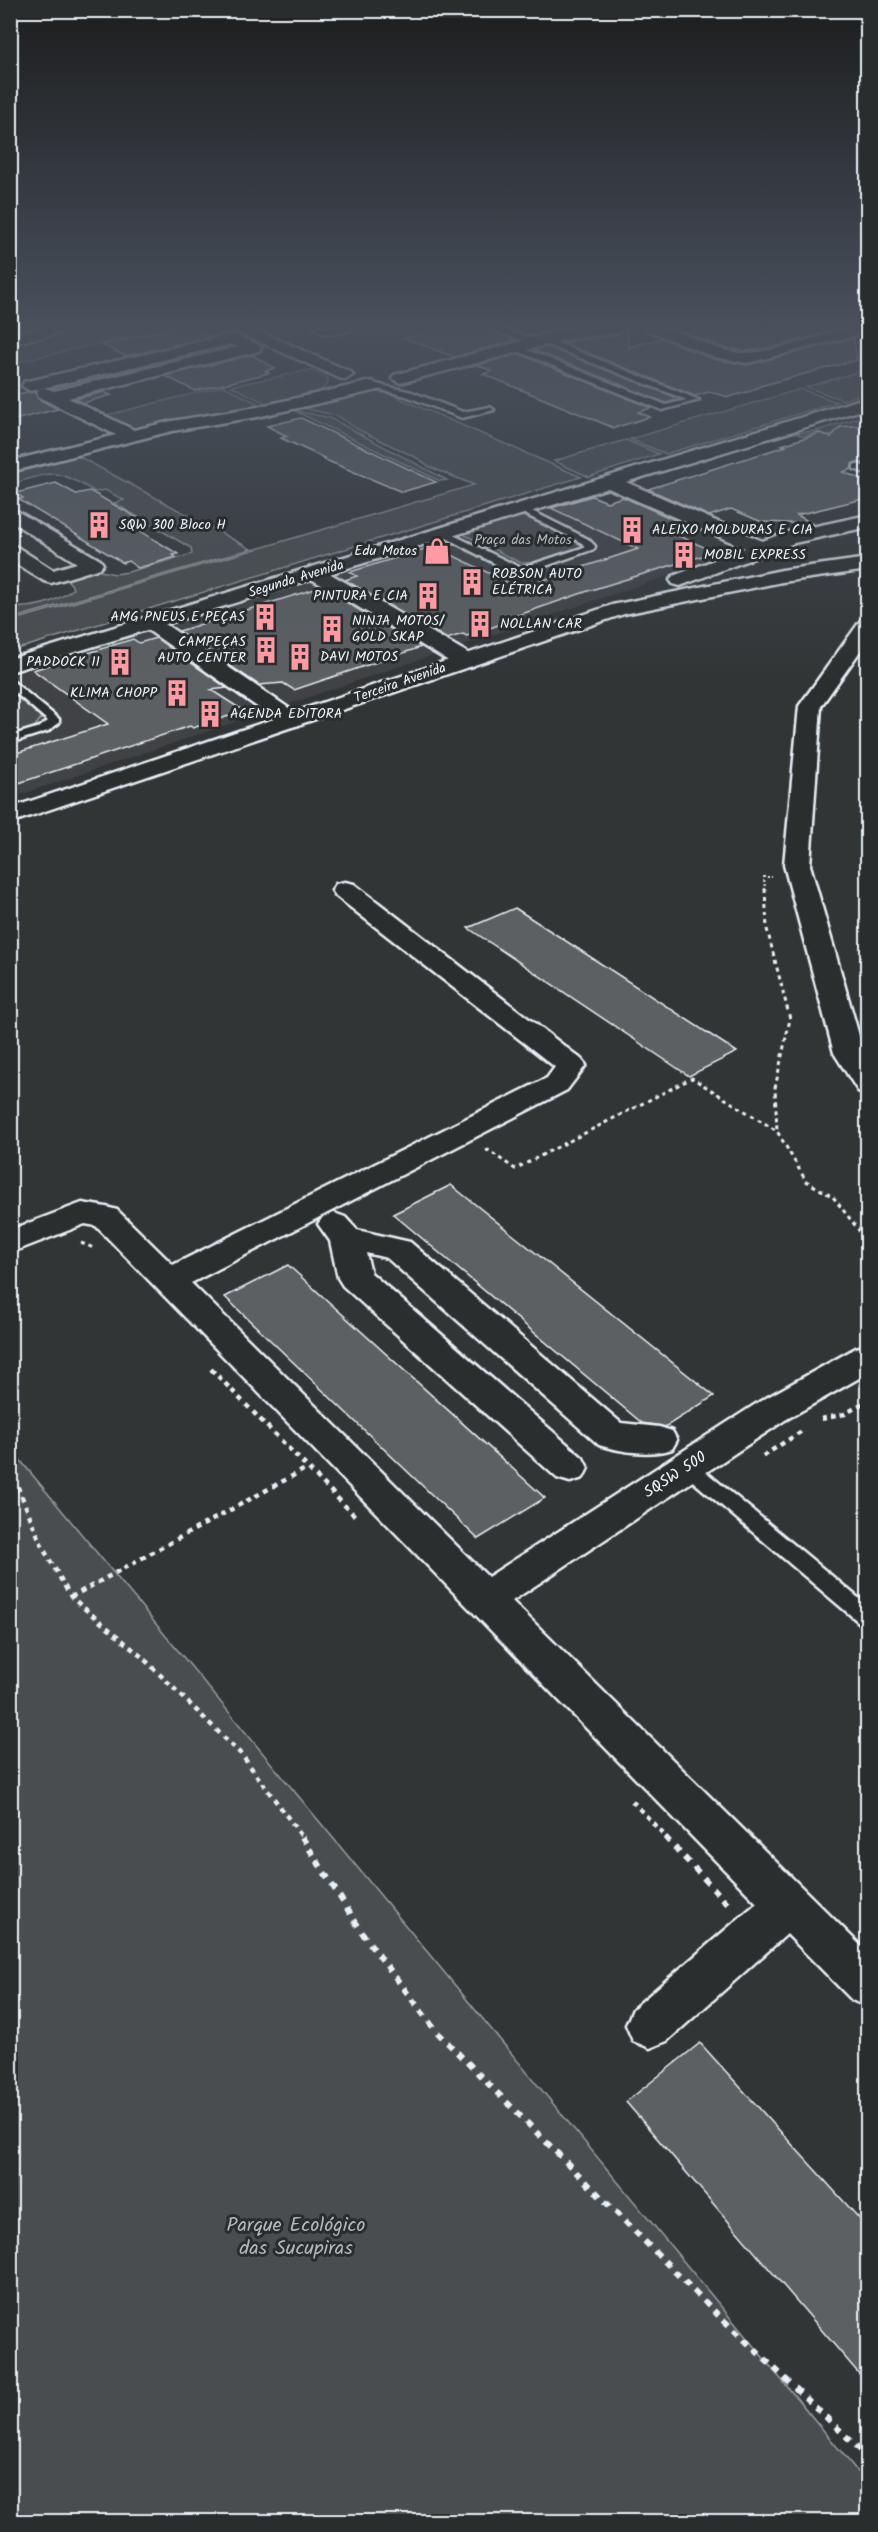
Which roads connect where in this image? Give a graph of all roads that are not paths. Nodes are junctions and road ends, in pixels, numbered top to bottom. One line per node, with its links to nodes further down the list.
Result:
1 (96, 445): 3 (street)
2 (728, 445): 6 (street, Segunda Avenida)
3 (10, 467)
4 (857, 467): 5 (lane)
5 (867, 471)
6 (610, 482): 7 (street, Segunda Avenida); 10 (street)
7 (522, 509): 11 (street, Segunda Avenida); 11 (lane)
8 (10, 513): 13 (street)
9 (867, 521): 12 (street, Terceira Avenida)
10 (726, 531): 12 (street); 14 (street)
11 (442, 533): 17 (street, Segunda Avenida)
12 (788, 538): 14 (street, Terceira Avenida)
13 (10, 550)
14 (755, 551): 18 (street); 20 (street, Terceira Avenida)
15 (867, 564): 16 (street, Terceira Avenida)
16 (813, 571): 18 (street, Terceira Avenida); 19 (street)
17 (315, 573): 21 (street, Segunda Avenida); 23 (street)
18 (782, 576): 20 (street, Terceira Avenida)
19 (867, 578)
20 (619, 609): 23 (street, Terceira Avenida)
21 (152, 624): 24 (street, Segunda Avenida); 26 (street)
22 (867, 624): 30 (street)
23 (465, 661): 26 (street, Terceira Avenida)
24 (10, 666)
25 (10, 682): 27 (lane)
26 (291, 720): 28 (street, Terceira Avenida)
27 (10, 741)
28 (10, 816)
29 (345, 890): 31 (street)
30 (867, 1085)
31 (309, 1210): 32 (street); 34 (street)
32 (346, 1238): 36 (street); 38 (street)
33 (10, 1242): 34 (street)
34 (170, 1280): 39 (street)
35 (867, 1357): 37 (street, SQSW 500)
36 (659, 1440)
37 (688, 1467): 39 (street, SQSW 500); 40 (lane)
38 (570, 1468)
39 (485, 1599): 41 (street)
40 (867, 1618)
41 (772, 1920): 42 (street); 43 (street)
42 (867, 1985)
43 (650, 2025)

